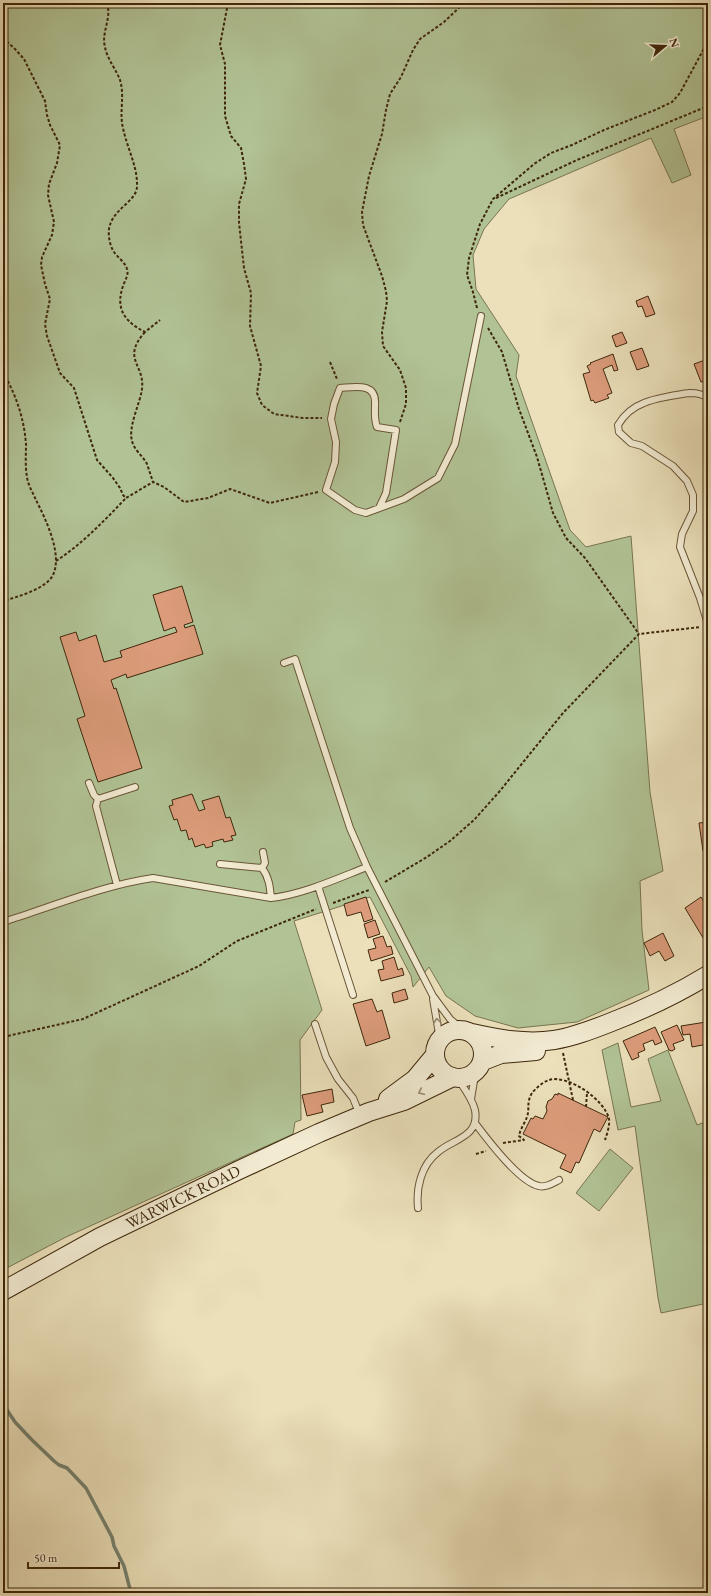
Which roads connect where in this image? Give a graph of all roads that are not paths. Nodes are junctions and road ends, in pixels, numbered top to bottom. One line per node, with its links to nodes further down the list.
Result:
1 (481, 316): 3 (lane)
2 (708, 398): 4 (lane)
3 (379, 508): 3 (lane)
4 (708, 625)
5 (284, 663): 11 (lane)
6 (89, 783): 8 (lane)
7 (135, 787): 8 (lane)
8 (98, 799): 13 (lane)
9 (263, 852): 12 (lane)
10 (220, 864): 12 (lane)
11 (366, 867): 14 (lane); 19 (lane)
12 (262, 868): 15 (lane)
13 (117, 885): 15 (lane); 16 (lane)
14 (318, 886): 15 (lane); 18 (lane)
15 (271, 898)
16 (3, 922)
17 (708, 975): 22 (street)
18 (353, 995)
19 (433, 996): 21 (lane); 23 (lane, one-way to 19)
20 (315, 1024): 27 (lane)
21 (467, 1032): 22 (street); 23 (street); 24 (street)
22 (577, 1035): 24 (street)
23 (436, 1050): 25 (street); 27 (street, WARWICK ROAD)
24 (480, 1065): 25 (street); 26 (lane)
25 (455, 1078): 26 (lane); 27 (street, WARWICK ROAD, one-way to 27)
26 (471, 1099): 28 (lane)
27 (364, 1114): 31 (street, WARWICK ROAD)
28 (475, 1123): 29 (lane); 30 (lane)
29 (559, 1180)
30 (418, 1208)
31 (3, 1291)

